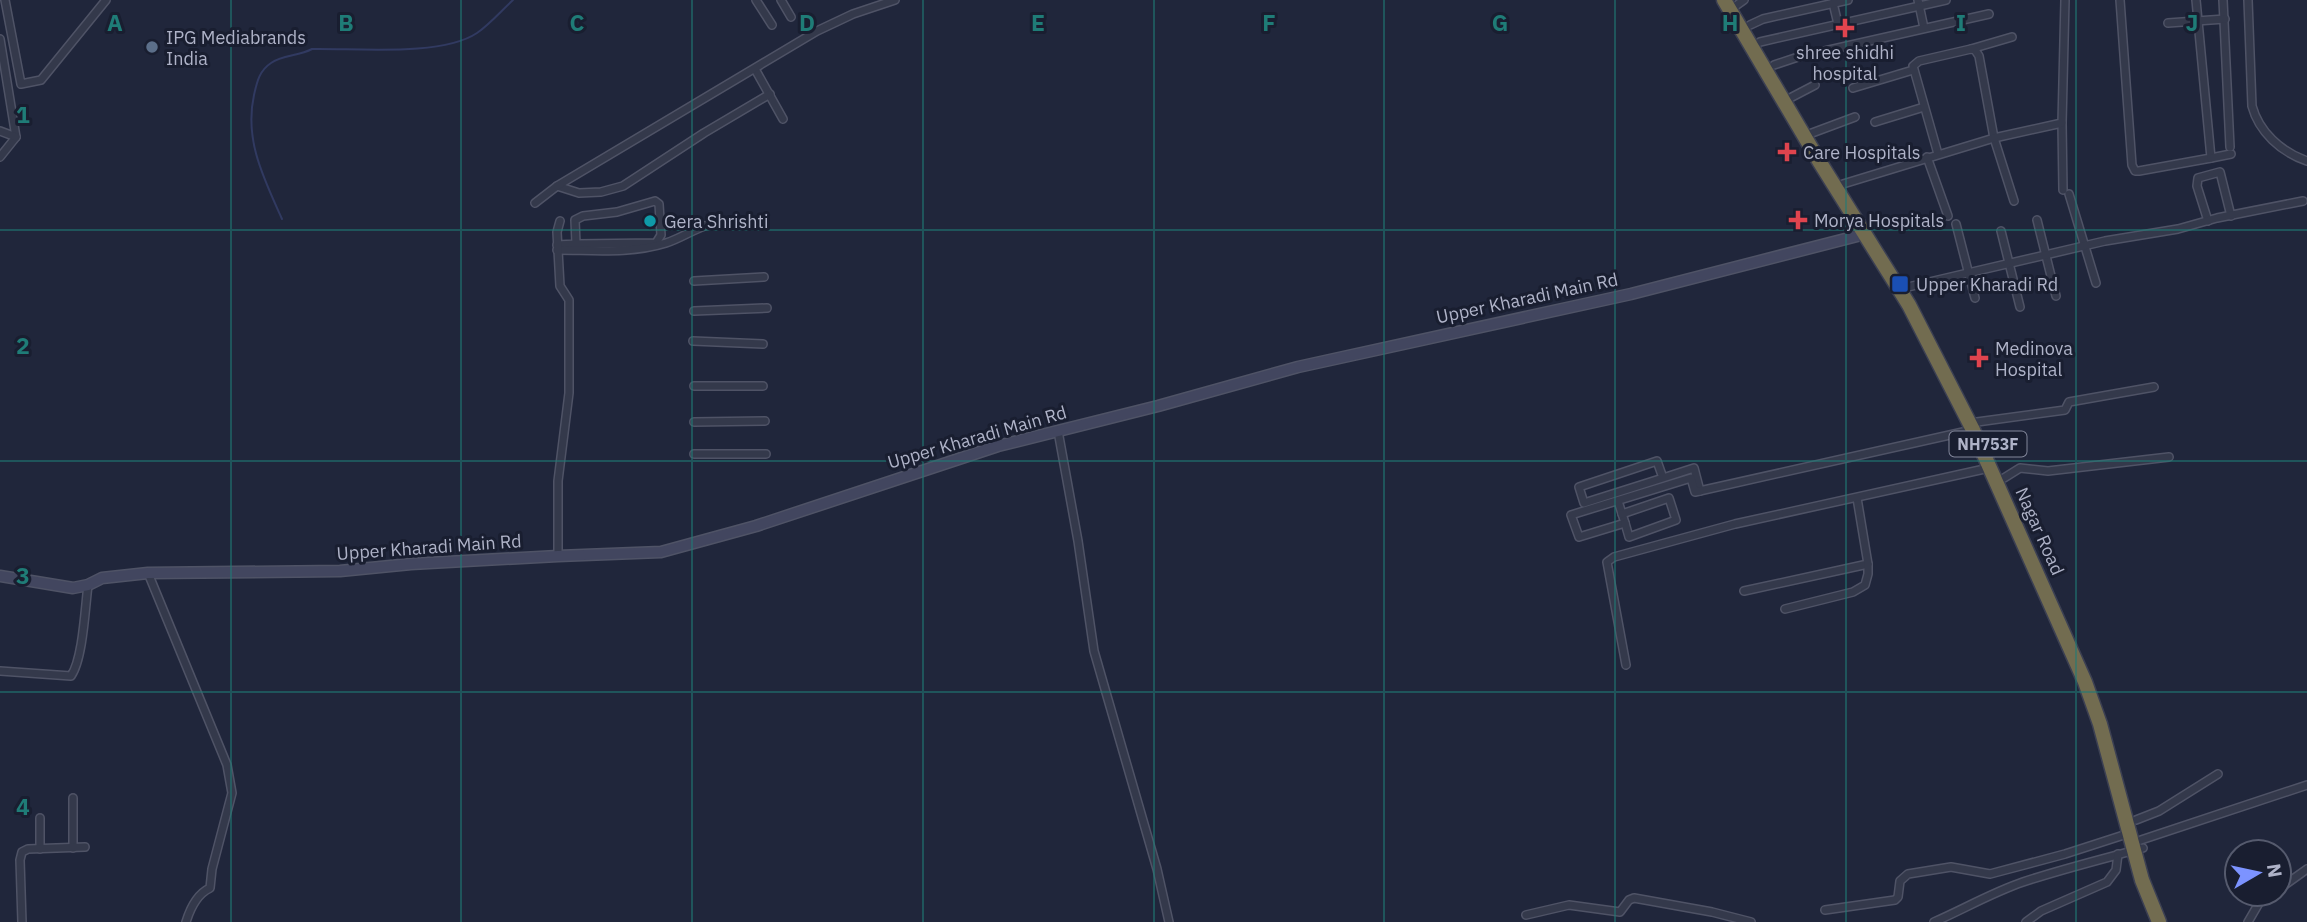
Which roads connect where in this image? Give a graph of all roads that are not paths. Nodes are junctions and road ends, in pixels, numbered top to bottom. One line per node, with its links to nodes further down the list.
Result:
1 (5, 0): 2 (street)
2 (106, 0)
3 (756, 0): 22 (street)
4 (781, 0): 17 (street)
5 (895, 0): 30 (street)
6 (1848, 0): 14 (street)
7 (1946, 0): 15 (street)
8 (2065, 0): 40 (street)
9 (2120, 0): 48 (street)
10 (2196, 0): 19 (street)
11 (2223, 0): 18 (street)
12 (2248, 0): 49 (street)
13 (1735, 1): 23 (highway, Nagar Road / NH753F); 63 (highway, Nagar Road / NH753F)
14 (1833, 3): 21 (street); 23 (street)
15 (1919, 3): 21 (street); 24 (street)
16 (1989, 14): 24 (street)
17 (791, 17)
18 (2225, 19): 19 (street); 48 (street)
19 (2198, 21): 20 (street); 48 (street)
20 (2168, 23)
21 (1838, 24): 26 (street)
22 (772, 25)
23 (1750, 25): 26 (highway, Nagar Road / NH753F)
24 (1924, 28): 29 (street)
25 (2012, 37): 28 (street)
26 (1760, 42): 29 (highway, Nagar Road / NH753F)
27 (1, 44): 43 (street)
28 (1971, 49): 31 (street); 44 (street)
29 (1773, 65): 35 (highway, Nagar Road / NH753F)
30 (755, 69): 34 (street); 51 (street)
31 (1913, 70): 33 (street); 36 (street)
32 (1815, 85): 35 (street)
33 (1853, 88)
34 (770, 94): 38 (street); 51 (street)
35 (1792, 97): 42 (highway, Nagar Road / NH753F)
36 (1924, 107): 39 (street); 45 (street)
37 (1855, 117): 42 (street)
38 (783, 120)
39 (1875, 122)
40 (2063, 123): 44 (street); 65 (street)
41 (0, 131): 43 (street)
42 (1812, 134): 50 (highway, Nagar Road / NH753F)
43 (16, 136): 46 (street)
44 (1994, 138): 45 (street); 52 (street)
45 (1938, 154): 47 (street)
46 (0, 157)
47 (1927, 157): 50 (street); 55 (street)
48 (2211, 158)
49 (2307, 161)
50 (1843, 184): 73 (highway, Nagar Road / NH753F)
51 (557, 186): 54 (street)
52 (2014, 201)
53 (2303, 201): 56 (street)
54 (536, 203)
55 (1948, 216)
56 (2231, 216): 58 (street); 58 (street)
57 (2037, 220): 67 (street)
58 (2208, 220): 65 (street)
59 (560, 221): 66 (street)
60 (711, 224): 66 (street)
61 (1956, 224): 69 (street)
62 (2001, 231): 68 (street)
63 (1865, 234): 86 (highway, Nagar Road / NH753F); 87 (street, Upper Kharadi Main Rd)
64 (576, 244): 64 (street); 66 (street)
65 (2085, 246): 67 (street); 72 (street)
66 (557, 248): 99 (street)
67 (2045, 257): 68 (street); 74 (street)
68 (2009, 264): 69 (street); 76 (street)
69 (1967, 272): 73 (street); 75 (street)
70 (764, 277): 71 (street)
71 (694, 281)
72 (2096, 283)
73 (1908, 288): 86 (highway, Nagar Road / NH753F)
74 (2056, 296)
75 (1975, 298)
76 (2020, 307)
77 (767, 308): 78 (street)
78 (694, 311)
79 (693, 341): 80 (street)
80 (763, 344)
81 (694, 386): 82 (street)
82 (763, 386)
83 (2154, 387): 86 (street)
84 (765, 421): 85 (street)
85 (694, 422)
86 (1975, 426): 91 (highway, Nagar Road / NH753F); 93 (highway, Nagar Road / NH753F); 94 (street)
87 (1058, 431): 99 (street, Upper Kharadi Main Rd); 122 (street)
88 (694, 454): 89 (street)
89 (766, 454)
90 (2169, 457): 93 (street)
91 (1990, 468): 95 (street); 112 (highway, Nagar Road / NH753F)
92 (1663, 478): 92 (street); 94 (street)
93 (2004, 478): 112 (highway, Nagar Road / NH753F)
94 (1700, 491): 96 (street)
95 (1857, 498): 100 (street); 106 (street)
96 (1618, 501): 97 (street); 98 (street)
97 (1622, 514): 98 (street); 98 (street)
98 (1625, 523)
99 (558, 556): 101 (street, Upper Kharadi Main Rd)
100 (1868, 564): 104 (street); 105 (street)
101 (148, 573): 103 (street, Upper Kharadi Main Rd); 121 (street)
102 (0, 576): 103 (street, Upper Kharadi Main Rd)
103 (88, 585): 107 (street)
104 (1744, 591)
105 (1784, 609)
106 (1626, 665)
107 (0, 671)
108 (2218, 774): 112 (street)
109 (2307, 785): 112 (street)
110 (73, 798): 114 (street)
111 (40, 818): 115 (street)
112 (2137, 838): 116 (street); 117 (street); 127 (highway, Nagar Road / NH753F); 128 (highway, Nagar Road / NH753F)
113 (85, 847): 114 (street)
114 (73, 848): 115 (street)
115 (40, 849): 120 (street)
116 (2118, 854): 125 (street); 126 (street)
117 (1825, 910)
118 (1706, 911): 119 (street); 123 (street); 124 (street)
119 (1525, 915)
120 (22, 922)
121 (186, 922)
122 (1169, 922)
123 (1705, 922)
124 (1751, 922)
125 (1934, 922)
126 (2026, 922)
127 (2158, 922)
128 (2167, 922)

